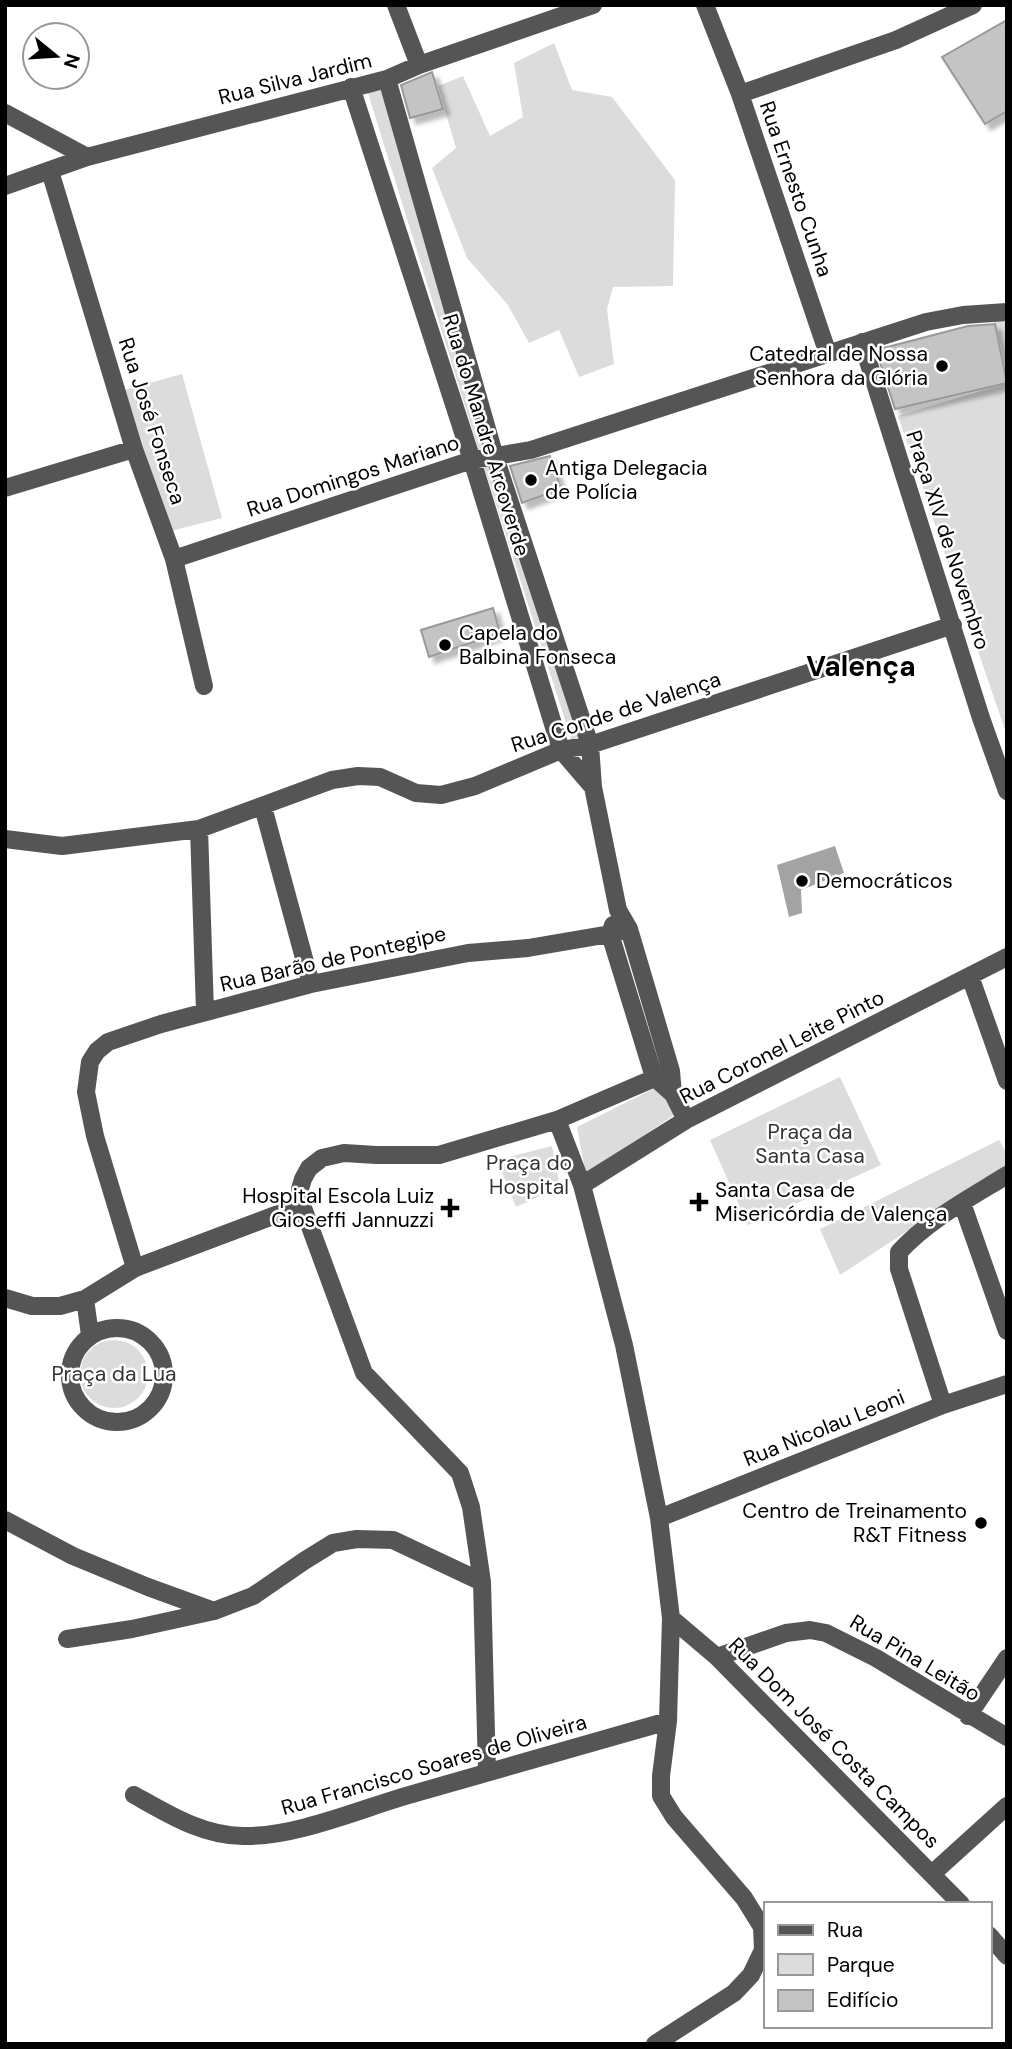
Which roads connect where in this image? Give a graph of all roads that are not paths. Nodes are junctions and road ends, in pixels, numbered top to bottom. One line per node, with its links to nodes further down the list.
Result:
1 (396, 5): 7 (street)
2 (535, 5): 6 (street)
3 (593, 5): 6 (street, Rua Silva Jardim)
4 (705, 5): 10 (street, Rua Ernesto Cunha)
5 (973, 5): 10 (street)
6 (543, 22): 7 (street, Rua Silva Jardim)
7 (419, 65): 8 (street, Rua Silva Jardim)
8 (387, 79): 9 (street, Rua Silva Jardim); 19 (street, Rua do Mandre Arcoverde)
9 (352, 88): 12 (street, Rua Silva Jardim); 20 (street, Rua do Mandre Arcoverde)
10 (740, 94): 17 (street, Rua Ernesto Cunha)
11 (5, 113): 12 (street)
12 (87, 156): 13 (street, Rua Silva Jardim)
13 (50, 171): 14 (street, Rua Silva Jardim); 18 (street, Rua José Fonseca)
14 (5, 186)
15 (1007, 313): 16 (street)
16 (862, 342): 17 (street); 23 (street, Praça XIV de Novembro)
17 (828, 354): 19 (street, Rua Domingos Mariano)
18 (134, 449): 21 (street); 22 (street, Rua José Fonseca)
19 (495, 457): 20 (street, Rua Domingos Mariano); 25 (street, Rua do Mandre Arcoverde)
20 (472, 460): 22 (street, Rua Domingos Mariano); 26 (street, Rua do Mandre Arcoverde)
21 (5, 488)
22 (174, 559): 24 (street, Rua José Fonseca)
23 (953, 625): 25 (street, Rua Conde de Valença); 28 (street, Praça XIV de Novembro)
24 (204, 686)
25 (590, 745): 26 (street, Rua Conde de Valença); 27 (street, Rua do Mandre Arcoverde)
26 (561, 750): 27 (street, Rua do Mandre Arcoverde); 29 (street, Rua Conde de Valença)
27 (593, 787): 32 (street, Rua do Mandre Arcoverde)
28 (1007, 791)
29 (263, 807): 30 (street, Rua Conde de Valença); 37 (street)
30 (199, 829): 31 (street, Rua Conde de Valença); 38 (street)
31 (5, 839)
32 (618, 910): 33 (street, Rua do Mandre Arcoverde); 34 (street, Rua do Mandre Arcoverde)
33 (629, 929): 34 (street, Rua Barão de Pontegipe); 39 (street, Rua do Mandre Arcoverde)
34 (610, 934): 37 (street, Rua Barão de Pontegipe); 39 (street, Rua do Mandre Arcoverde)
35 (1007, 957): 36 (street, Rua Coronel Leite Pinto)
36 (970, 976): 40 (street); 42 (street, Rua Coronel Leite Pinto)
37 (311, 984): 38 (street, Rua Barão de Pontegipe)
38 (205, 1012): 47 (street, Rua Barão de Pontegipe)
39 (662, 1074): 41 (street); 42 (street, Rua do Mandre Arcoverde)
40 (1007, 1081)
41 (557, 1120): 44 (street); 46 (street)
42 (686, 1120): 44 (street, Rua Coronel Leite Pinto)
43 (1007, 1175): 45 (street)
44 (582, 1185): 54 (street)
45 (962, 1203): 50 (street); 53 (street)
46 (302, 1205): 47 (street); 56 (street)
47 (135, 1268): 49 (street)
48 (5, 1298): 49 (street)
49 (85, 1299): 51 (street)
50 (1007, 1331)
51 (90, 1335): 51 (street)
52 (1007, 1384): 53 (street, Rua Nicolau Leoni)
53 (943, 1405): 54 (street, Rua Nicolau Leoni)
54 (659, 1518): 58 (street)
55 (5, 1520): 57 (street)
56 (482, 1583): 57 (street); 65 (street)
57 (214, 1611): 59 (street)
58 (671, 1618): 60 (street, Rua Dom José Costa Campos); 63 (street)
59 (67, 1639)
60 (717, 1657): 62 (street, Rua Pina Leitão); 68 (street, Rua Dom José Costa Campos)
61 (1007, 1658): 62 (street)
62 (968, 1716): 64 (street, Rua Pina Leitão)
63 (668, 1721): 65 (street, Rua Francisco Soares de Oliveira); 72 (street)
64 (1007, 1737)
65 (487, 1772): 66 (street, Rua Francisco Soares de Oliveira)
66 (134, 1795)
67 (1007, 1806): 68 (street)
68 (933, 1873): 69 (street, Rua Dom José Costa Campos)
69 (959, 1902)
70 (991, 1937): 71 (street)
71 (1007, 1956)
72 (655, 2044)

